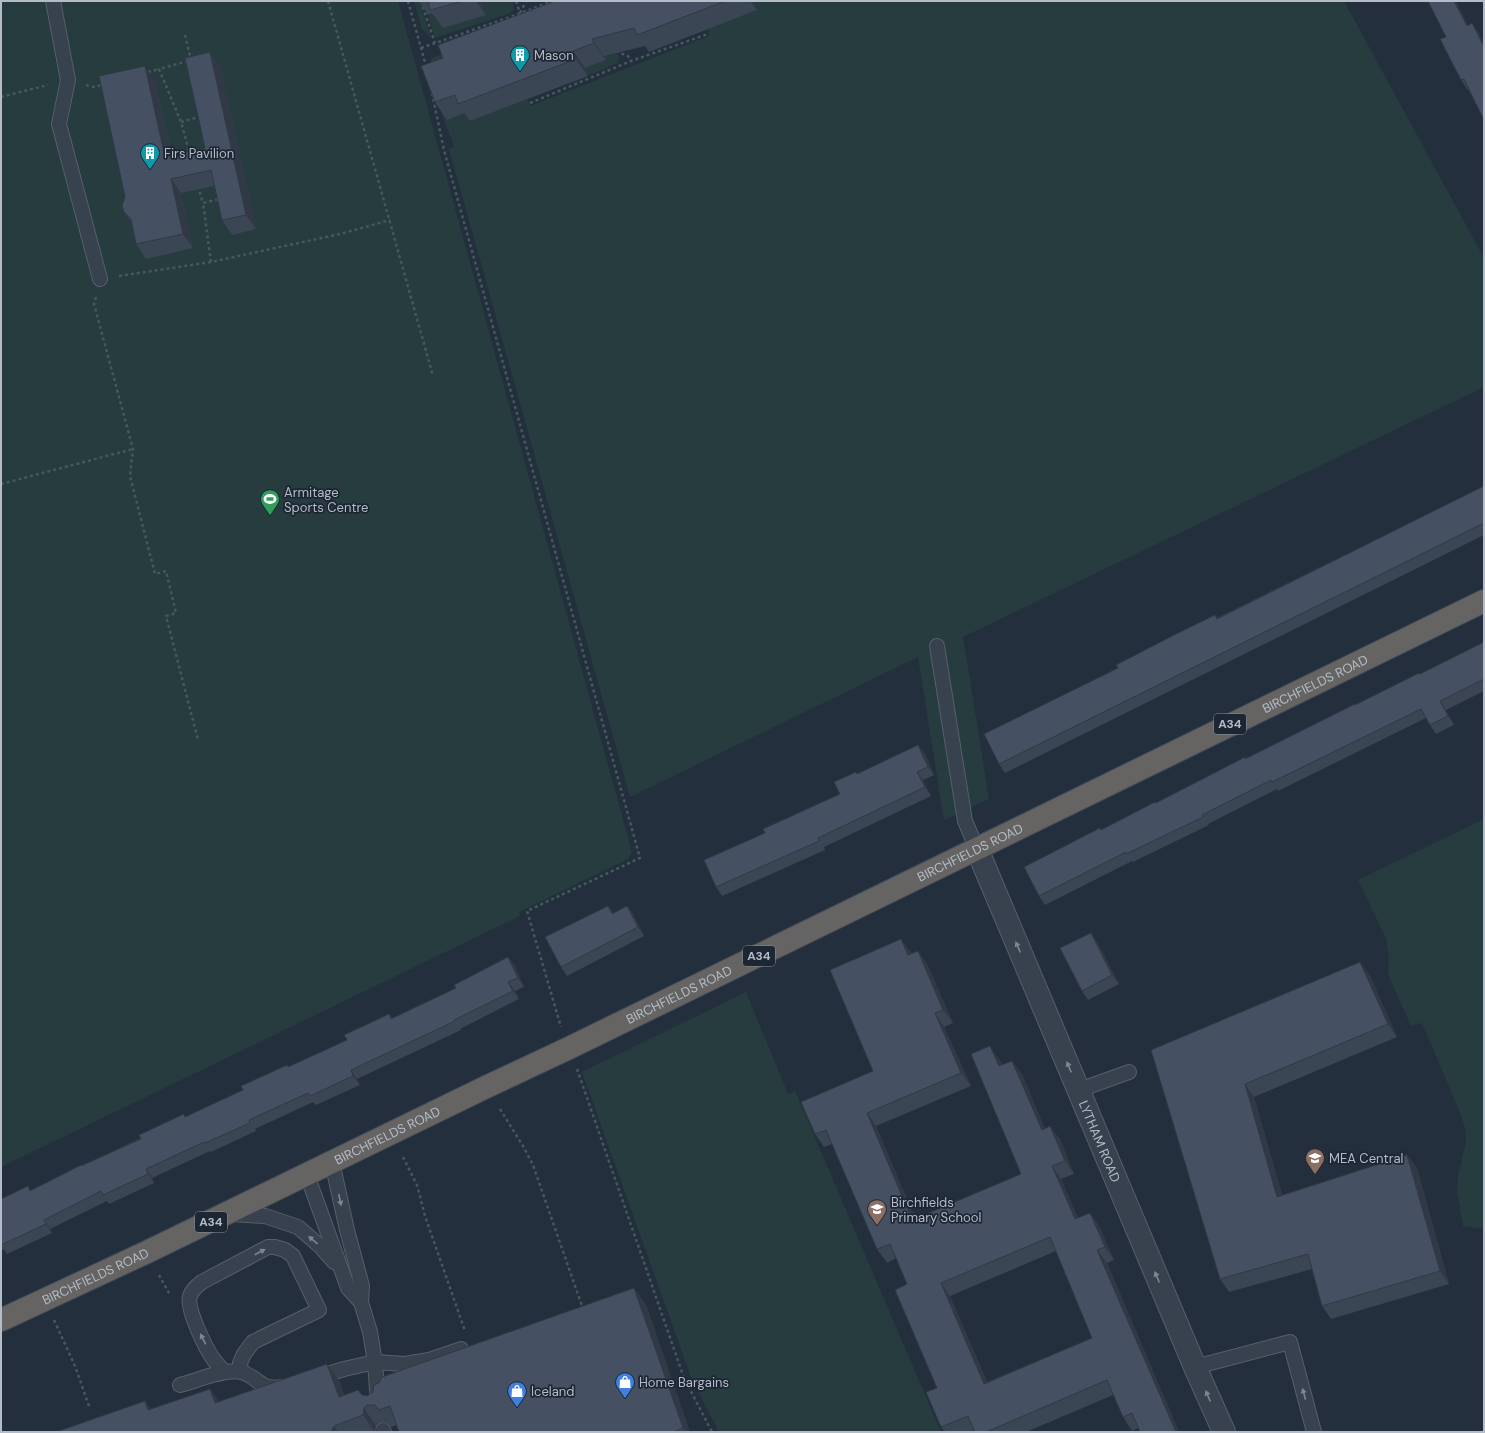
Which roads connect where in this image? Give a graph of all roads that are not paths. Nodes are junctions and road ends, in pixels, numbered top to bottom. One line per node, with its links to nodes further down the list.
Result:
1 (53, 1): 2 (lane)
2 (100, 279)
3 (1484, 601): 5 (highway, BIRCHFIELDS ROAD / A34)
4 (937, 646): 5 (lane)
5 (977, 849): 7 (street, LYTHAM ROAD, one-way to 5); 8 (highway, BIRCHFIELDS ROAD / A34)
6 (1129, 1072): 7 (lane)
7 (1079, 1090): 16 (street, LYTHAM ROAD, one-way to 7)
8 (332, 1162): 9 (highway, BIRCHFIELDS ROAD / A34); 12 (lane, one-way to 12)
9 (307, 1175): 10 (highway, BIRCHFIELDS ROAD / A34); 11 (lane)
10 (227, 1214): 11 (lane, one-way to 10); 13 (highway, BIRCHFIELDS ROAD / A34)
11 (340, 1268): 12 (lane)
12 (361, 1302): 15 (lane)
13 (1, 1320)
14 (474, 1345): 15 (lane)
15 (375, 1362): 18 (lane); 20 (lane)
16 (1195, 1367): 21 (street, LYTHAM ROAD, one-way to 16); 22 (lane, one-way to 16)
17 (224, 1372): 18 (lane); 18 (lane, one-way to 18); 19 (lane)
18 (241, 1372)
19 (180, 1385)
20 (378, 1405)
21 (1224, 1432)
22 (1314, 1432)

